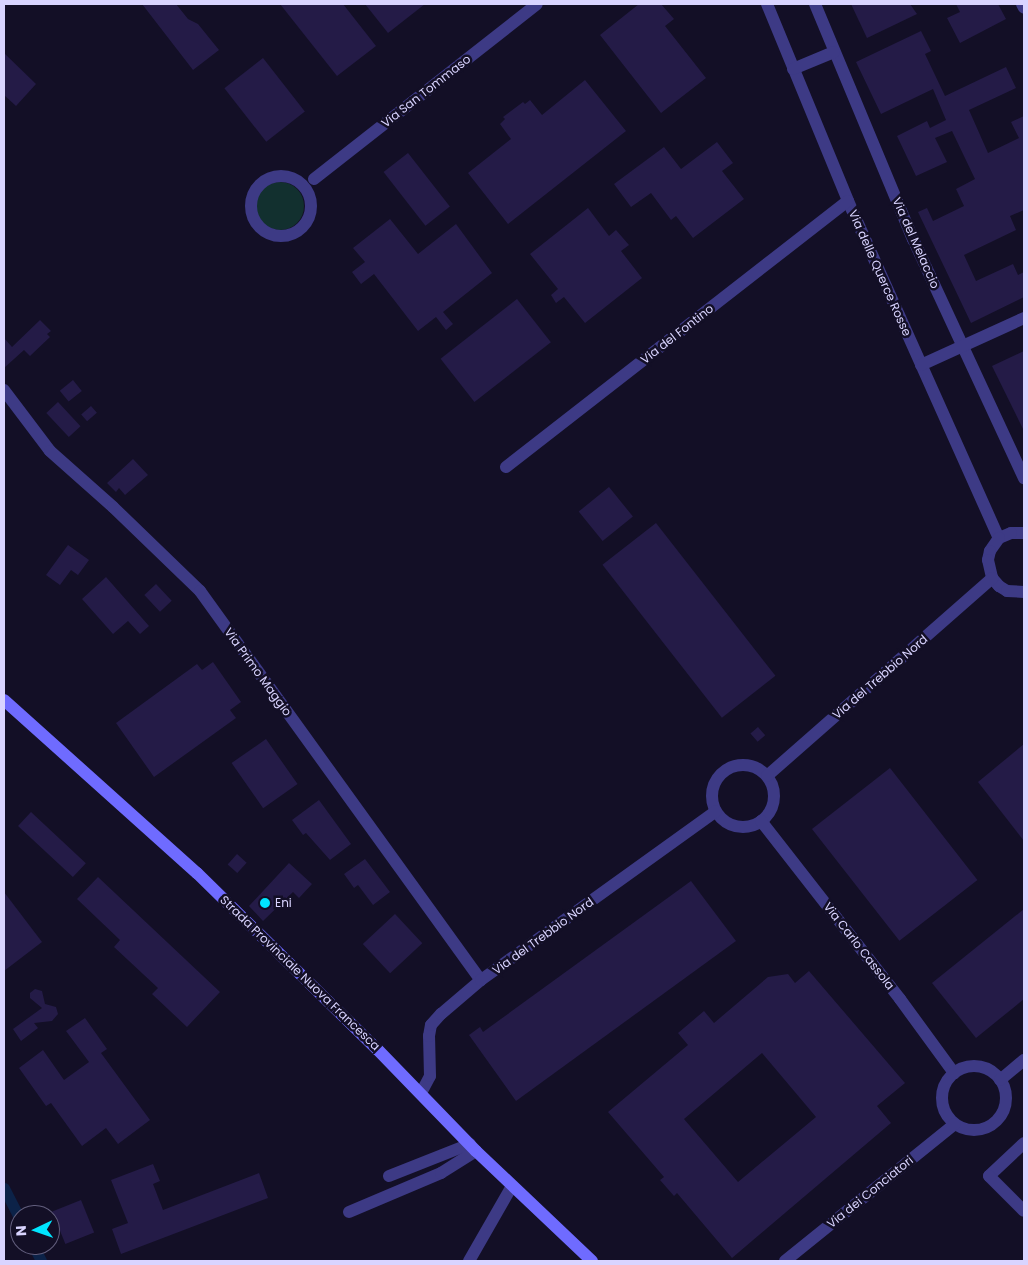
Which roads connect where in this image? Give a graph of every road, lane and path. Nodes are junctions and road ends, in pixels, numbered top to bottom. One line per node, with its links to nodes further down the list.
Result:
1 (537, 4): 8 (street, Via San Tommaso)
2 (767, 4): 7 (street, Via delle Querce Rosse)
3 (815, 4): 6 (street, Via del Melaccio)
4 (1022, 4): 5 (street)
5 (1024, 8)
6 (834, 52): 7 (street); 13 (street, Via del Melaccio)
7 (793, 69): 11 (street, Via delle Querce Rosse)
8 (314, 179): 9 (street); 10 (street)
9 (297, 181): 10 (street); 10 (street)
10 (309, 196)
11 (848, 201): 14 (street, Via delle Querce Rosse); 16 (street, Via del Fontino)
12 (1024, 318): 13 (street)
13 (963, 346): 14 (street); 17 (street, Via del Melaccio)
14 (921, 365): 19 (street, Via delle Querce Rosse)
15 (4, 390): 26 (street, Via Primo Maggio)
16 (506, 467)
17 (1024, 478)
18 (1024, 533): 19 (street)
19 (999, 538): 20 (street)
20 (992, 578): 21 (street); 23 (street, Via del Trebbio Nord)
21 (1024, 592)
22 (4, 700): 30 (main road, Strada Provinciale Nuova Francesca)
23 (767, 776): 24 (street); 25 (street)
24 (716, 811): 25 (street); 26 (street, Via del Trebbio Nord)
25 (761, 821): 28 (street, Via Carlo Cassola)
26 (481, 980): 30 (street, Via del Trebbio Nord)
27 (1024, 1060): 29 (street)
28 (954, 1073): 29 (street); 31 (street)
29 (1000, 1080): 31 (street)
30 (422, 1093): 33 (main road, Strada Provinciale Nuova Francesca)
31 (955, 1124): 40 (street, Via dei Conciatori)
32 (1024, 1143): 36 (street)
33 (473, 1147): 34 (street); 35 (main road, Strada Provinciale Nuova Francesca); 37 (street)
34 (389, 1176)
35 (512, 1186): 38 (main road, Strada Provinciale Nuova Francesca); 39 (street)
36 (1024, 1211)
37 (349, 1212)
38 (589, 1260)
39 (469, 1261)
40 (785, 1261)

